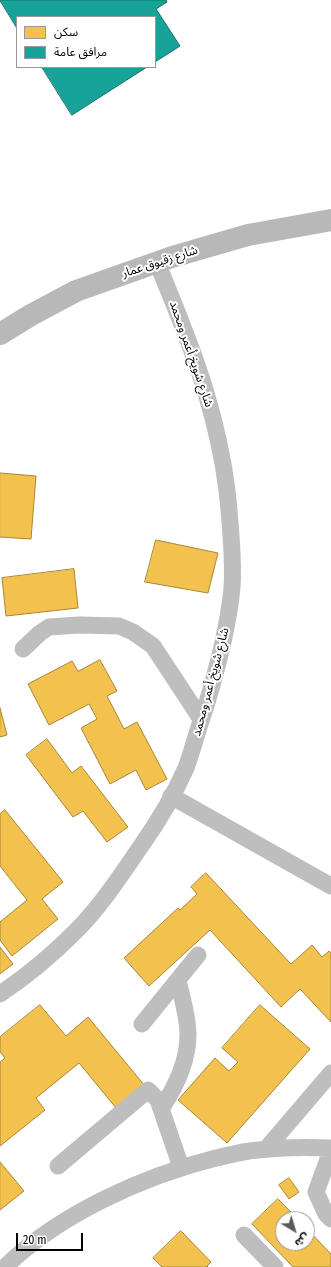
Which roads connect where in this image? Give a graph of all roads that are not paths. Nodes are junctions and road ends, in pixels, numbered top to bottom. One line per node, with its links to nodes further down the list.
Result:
1 (331, 220): 2 (main road, شارع زقيوق عمار)
2 (157, 262): 3 (main road, شارع زقيوق عمار); 5 (street, شارع شويخ أعمر ومحمد)
3 (1, 330)
4 (23, 650): 5 (street)
5 (201, 719): 6 (street, شارع شويخ أعمر ومحمد)
6 (171, 796): 7 (street); 10 (street, شارع شويخ أعمر ومحمد)
7 (331, 886)
8 (198, 955): 9 (street)
9 (178, 980): 11 (street); 13 (street)
10 (0, 994)
11 (142, 1024)
12 (331, 1073): 14 (street)
13 (161, 1109): 16 (street); 17 (street)
14 (266, 1149): 15 (street); 17 (street)
15 (331, 1150): 18 (street)
16 (58, 1166)
17 (181, 1167): 20 (street)
18 (331, 1219)
19 (244, 1235): 21 (street)
20 (5, 1267)
21 (275, 1267)

